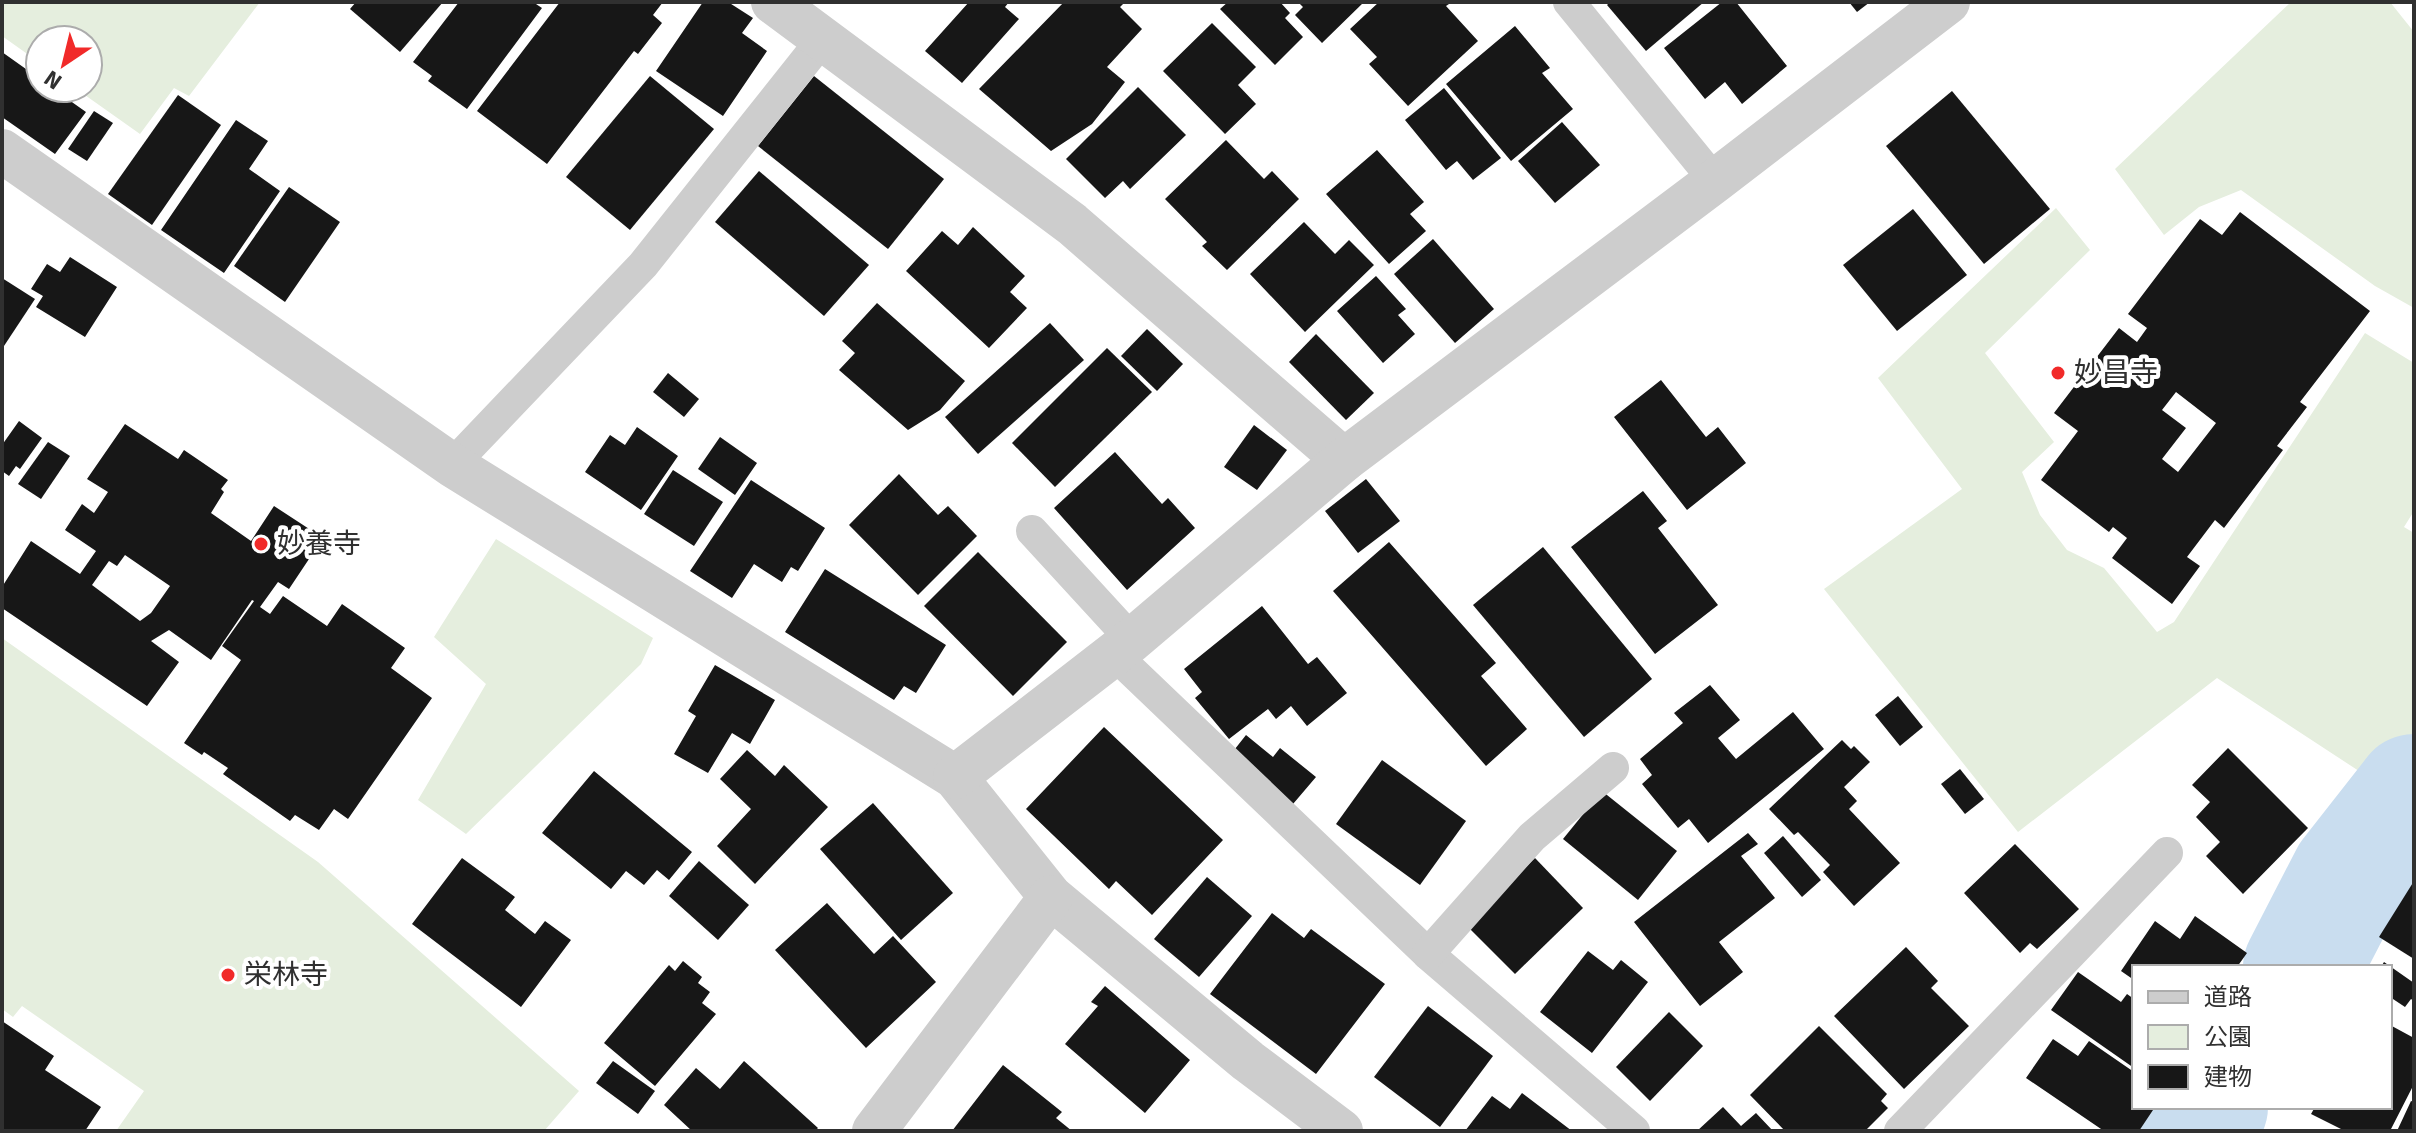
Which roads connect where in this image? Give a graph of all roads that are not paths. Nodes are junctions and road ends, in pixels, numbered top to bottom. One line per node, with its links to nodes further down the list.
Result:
1 (773, 2): 4 (street)
2 (1569, 2): 6 (lane)
3 (1948, 2): 6 (street)
4 (822, 40): 7 (street); 8 (lane)
5 (2, 151): 8 (street)
6 (1715, 181): 7 (street)
7 (1344, 460): 10 (street)
8 (452, 465): 12 (street)
9 (1032, 531): 10 (lane)
10 (1123, 647): 12 (street); 15 (lane)
11 (1613, 768): 15 (lane)
12 (955, 777): 14 (street)
13 (2167, 853): 19 (lane)
14 (1051, 897): 16 (street); 17 (street)
15 (1428, 954): 18 (lane)
16 (874, 1131)
17 (1341, 1131)
18 (1634, 1131)
19 (1900, 1131)

